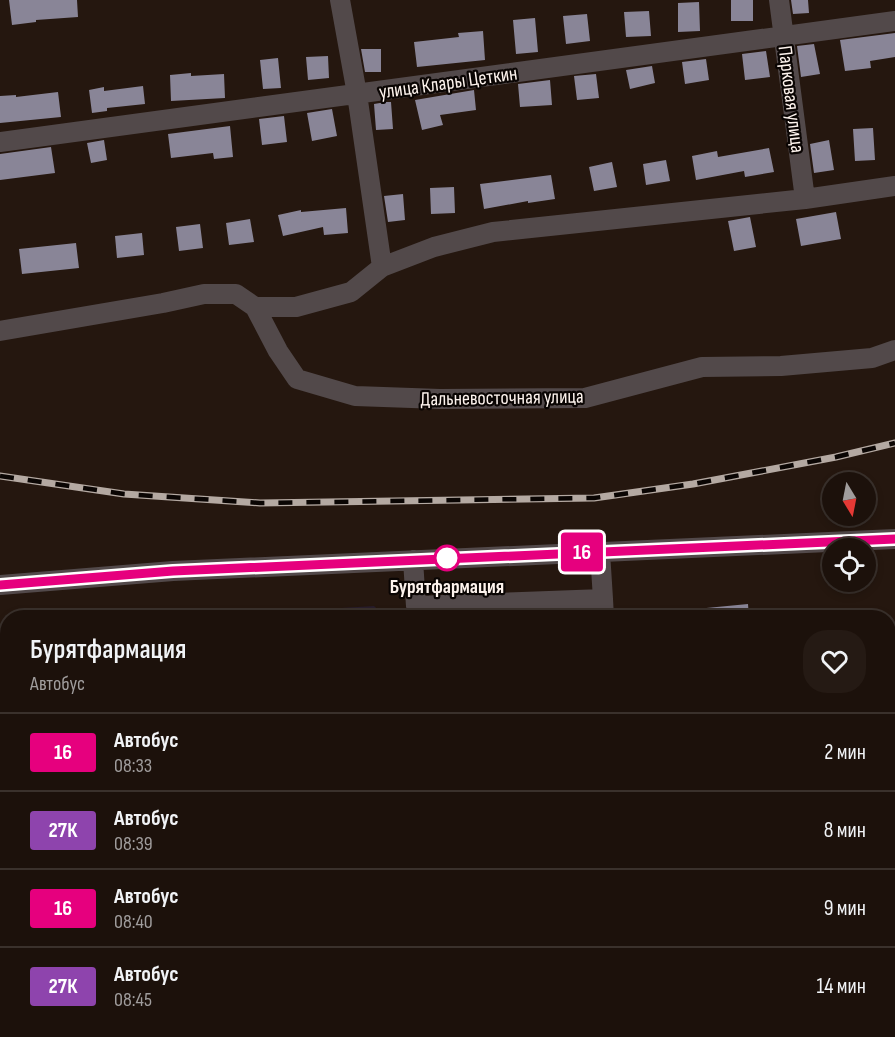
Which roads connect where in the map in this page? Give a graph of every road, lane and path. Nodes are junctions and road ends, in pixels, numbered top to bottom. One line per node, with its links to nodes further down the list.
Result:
1 (340, 0): 5 (street)
2 (779, 0): 4 (street, Парковая улица)
3 (895, 21): 4 (street, улица Клары Цеткин)
4 (784, 36): 5 (street, улица Клары Цеткин); 8 (street, Парковая улица)
5 (357, 94): 6 (street, улица Клары Цеткин); 9 (street)
6 (0, 142)
7 (895, 186): 8 (street)
8 (805, 199): 9 (street)
9 (382, 267): 10 (street)
10 (255, 307): 11 (street); 12 (street, Дальневосточная улица)
11 (0, 331)
12 (895, 350)
13 (895, 539): 14 (street)
14 (600, 552): 15 (street); 17 (street)
15 (413, 560): 16 (street); 17 (street)
16 (0, 585)
17 (604, 608)

